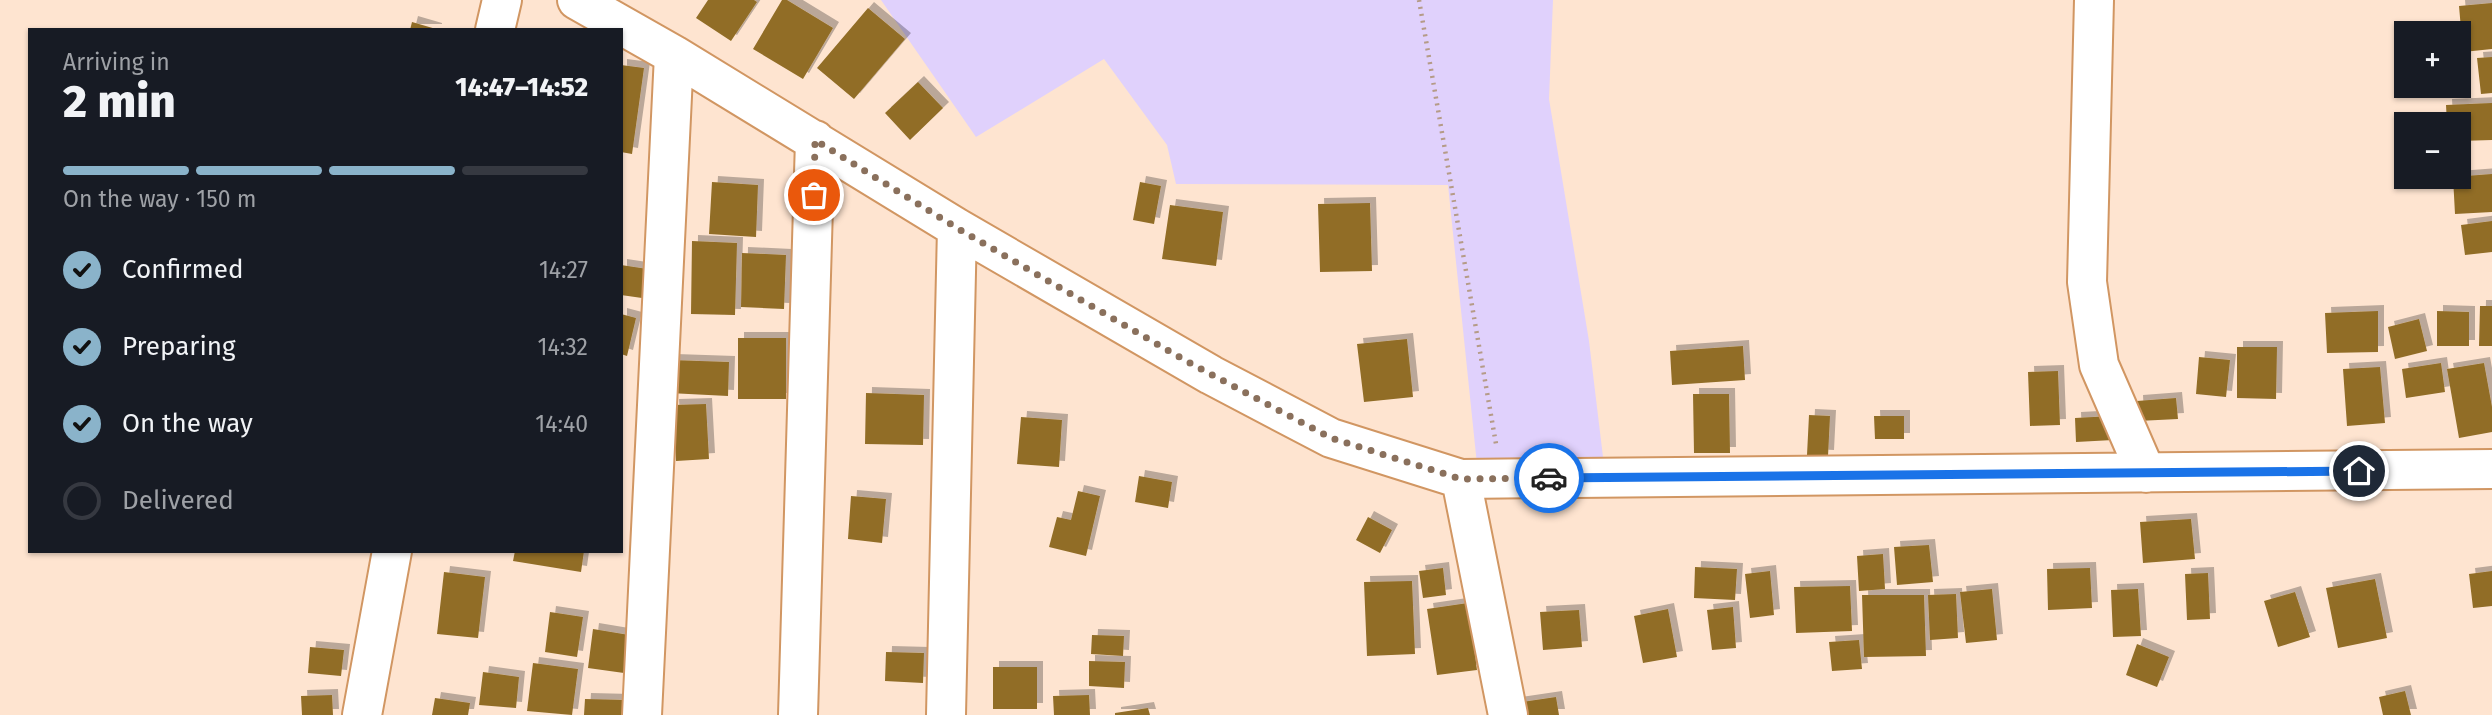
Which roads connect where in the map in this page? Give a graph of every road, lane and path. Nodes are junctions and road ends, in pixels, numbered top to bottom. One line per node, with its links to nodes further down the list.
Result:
1 (502, 0): 5 (street)
2 (577, 0): 6 (street)
3 (1419, 0): 11 (path)
4 (2094, 0): 10 (street)
5 (495, 28)
6 (674, 55): 7 (street); 15 (street)
7 (815, 140): 8 (street); 16 (street)
8 (957, 228): 12 (street); 17 (street)
9 (2492, 470): 10 (street)
10 (2146, 473): 11 (street)
11 (1502, 478): 12 (street)
12 (1461, 479): 18 (street)
13 (392, 553): 14 (street)
14 (362, 715)
15 (642, 715)
16 (799, 715)
17 (946, 715)
18 (1508, 715)

